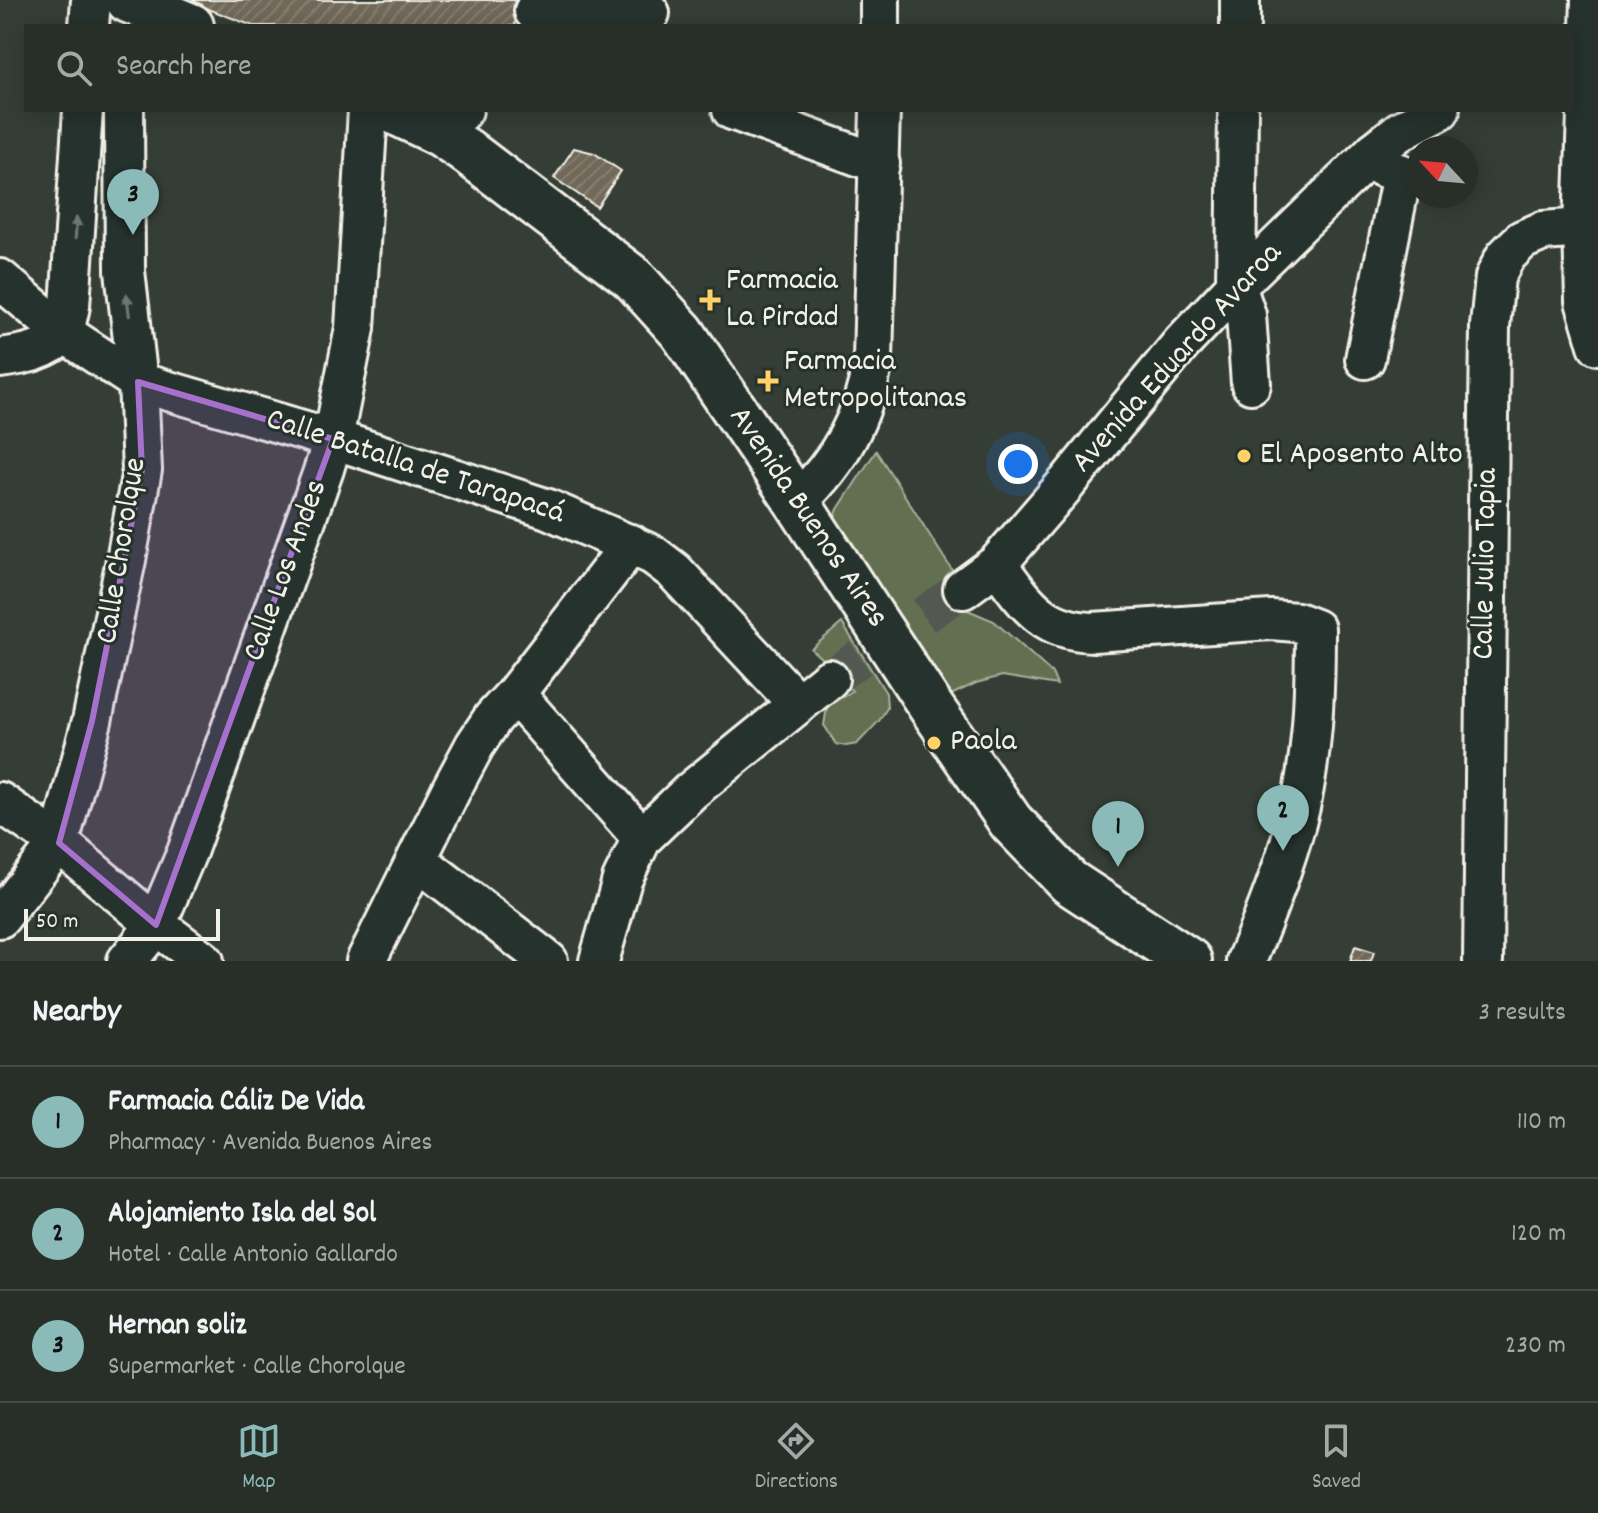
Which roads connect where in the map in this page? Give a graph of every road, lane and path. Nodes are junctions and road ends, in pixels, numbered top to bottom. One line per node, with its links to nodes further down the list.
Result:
1 (91, 0): 8 (street)
2 (126, 0): 9 (street); 10 (main road)
3 (880, 0): 11 (street)
4 (1240, 0): 12 (street)
5 (532, 12): 6 (street)
6 (650, 13)
7 (1588, 19): 24 (street)
8 (89, 24)
9 (124, 24)
10 (186, 24)
11 (880, 24)
12 (1240, 24)
13 (83, 112): 27 (street, one-way to 13)
14 (124, 112): 31 (street, Calle Chorolque, one-way to 14)
15 (368, 112): 33 (street, Calle Los Andes)
16 (401, 112): 21 (main road, Avenida Buenos Aires)
17 (737, 112): 23 (street)
18 (880, 112): 23 (street)
19 (1238, 112): 26 (street)
20 (1436, 112): 22 (street, Avenida Eduardo Avaroa)
21 (452, 122): 34 (main road, Avenida Buenos Aires)
22 (1375, 151): 26 (street, Avenida Eduardo Avaroa); 30 (street)
23 (880, 164): 34 (street)
24 (1583, 228): 28 (street); 54 (street, Calle Julio Tapia)
25 (0, 279): 27 (street, Calle Batalla de Tarapacá)
26 (1236, 286): 32 (street); 36 (street, Avenida Eduardo Avaroa)
27 (64, 333): 29 (street); 31 (street, Calle Batalla de Tarapacá)
28 (1598, 345)
29 (0, 358)
30 (1365, 359)
31 (138, 382): 33 (street, Calle Batalla de Tarapacá); 43 (street, Calle Chorolque)
32 (1251, 384)
33 (333, 439): 35 (street, Calle Batalla de Tarapacá); 46 (street, Calle Los Andes)
34 (797, 502): 52 (main road, Avenida Buenos Aires)
35 (631, 544): 39 (street); 40 (street, Calle Batalla de Tarapacá)
36 (997, 564): 37 (street, Avenida Eduardo Avaroa); 53 (street)
37 (963, 589)
38 (829, 679): 40 (street)
39 (515, 694): 42 (street); 44 (street)
40 (798, 704): 42 (street)
41 (0, 802): 43 (street)
42 (642, 838): 51 (street)
43 (59, 843): 45 (street, Calle Chorolque); 46 (street)
44 (417, 860): 49 (street); 50 (street)
45 (0, 918)
46 (156, 925): 47 (street, Calle Los Andes); 48 (street)
47 (127, 961)
48 (204, 961)
49 (366, 961)
50 (548, 961)
51 (599, 961)
52 (1189, 961)
53 (1246, 961)
54 (1483, 961)

